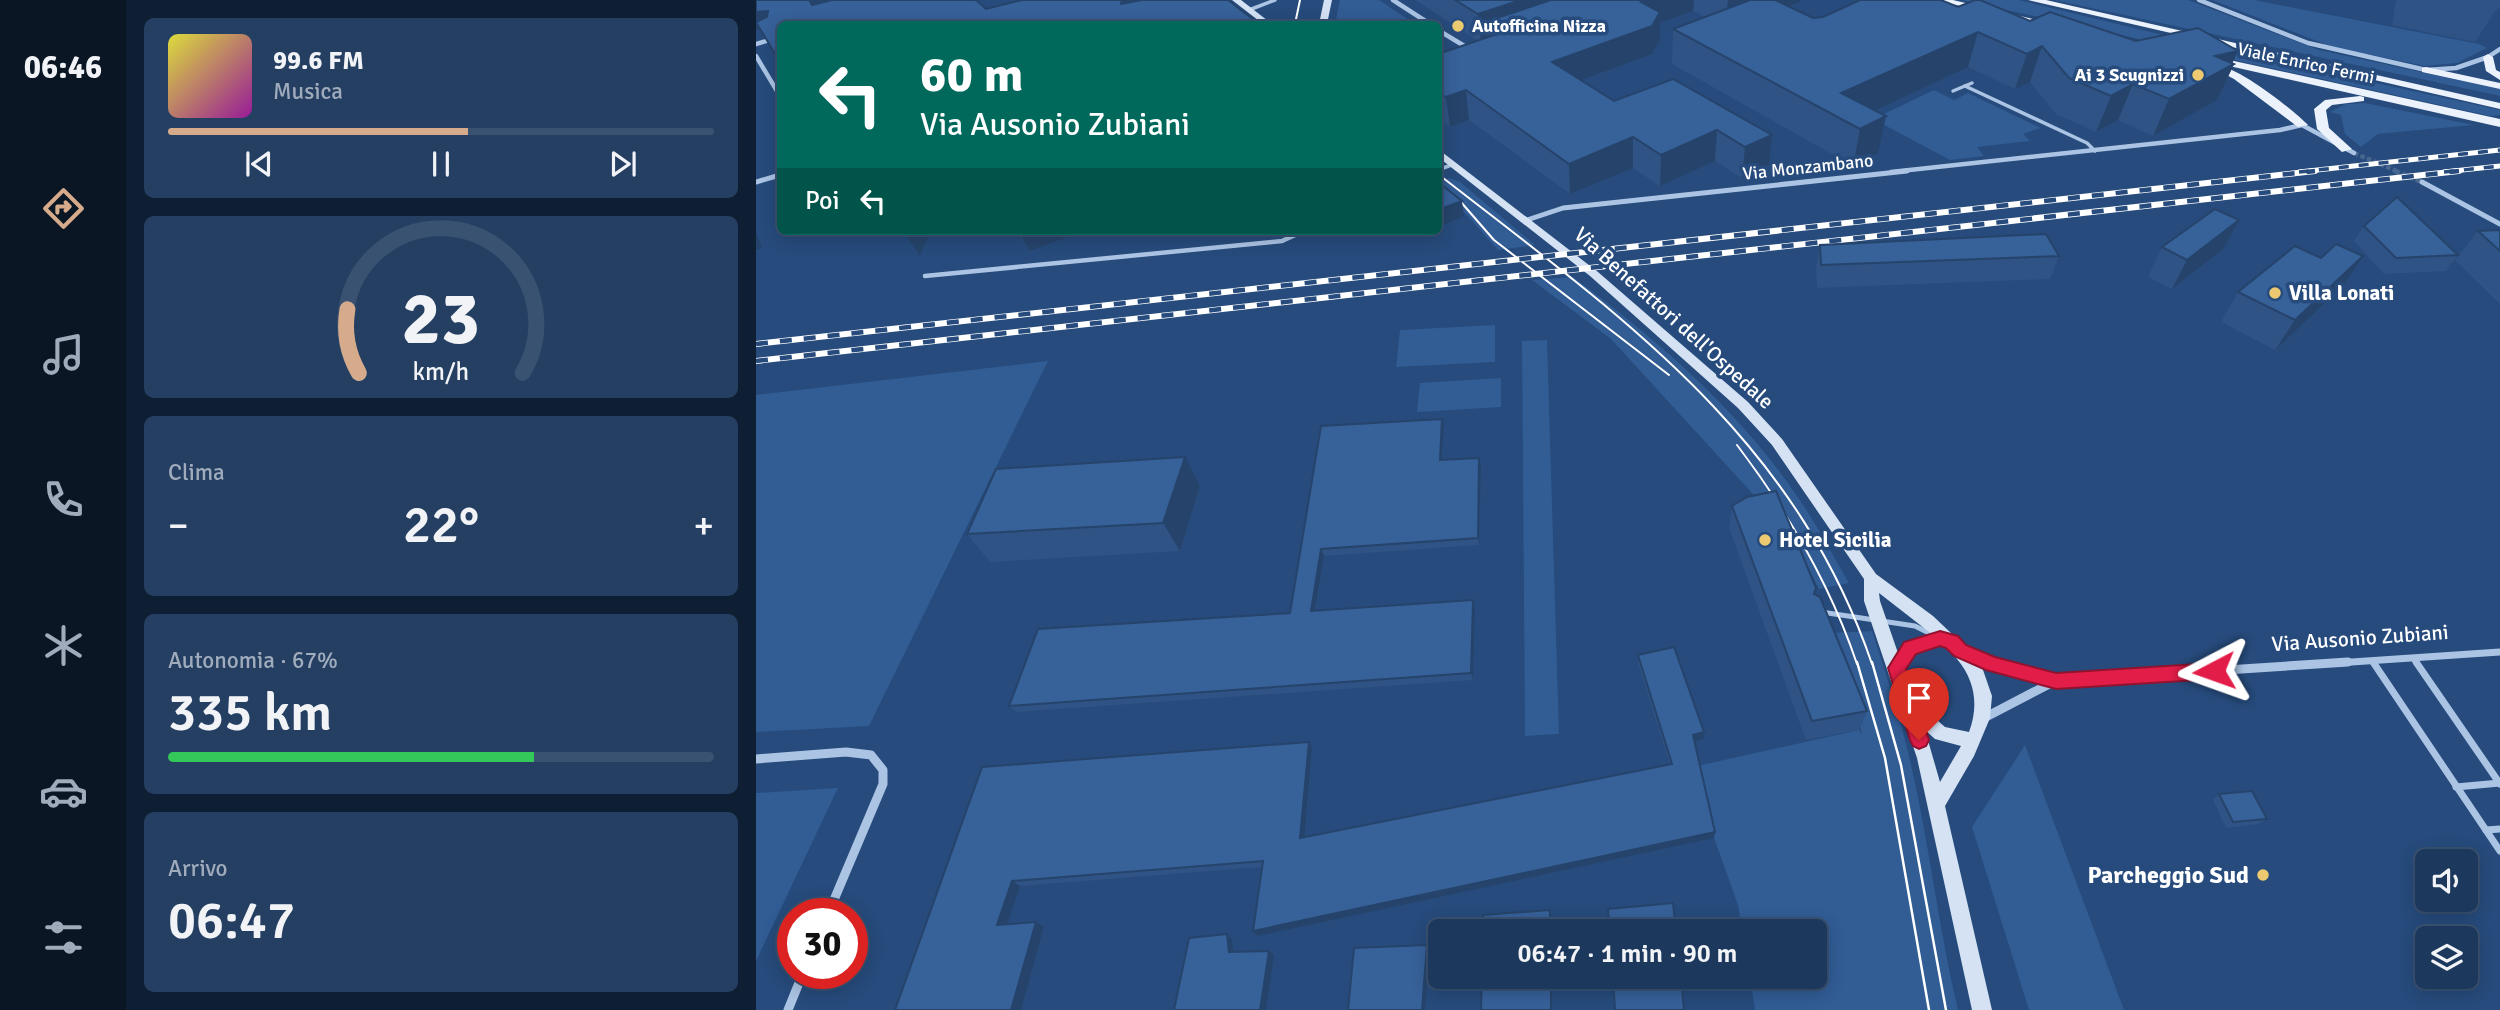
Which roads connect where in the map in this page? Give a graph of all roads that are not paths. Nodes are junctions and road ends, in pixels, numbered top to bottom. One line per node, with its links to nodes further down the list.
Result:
1 (1275, 0): 8 (lane)
2 (1328, 0): 10 (main road)
3 (1393, 0): 11 (street)
4 (1940, 0): 12 (main road)
5 (2033, 0): 29 (main road, Viale Enrico Fermi)
6 (2199, 0): 22 (street, Viale Enrico Fermi)
7 (1234, 1): 8 (main road)
8 (1250, 10): 9 (main road)
9 (1264, 21)
10 (1324, 21)
11 (1425, 21)
12 (2061, 27)
13 (1442, 33): 18 (street)
14 (777, 38): 15 (street)
15 (756, 44)
16 (1484, 47): 18 (street)
17 (2500, 49): 21 (street, Viale Enrico Fermi)
18 (1471, 51): 19 (street)
19 (1460, 55)
20 (756, 56): 27 (street)
21 (2488, 57): 22 (street, Viale Enrico Fermi); 23 (main road)
22 (2426, 70): 26 (main road)
23 (2500, 77)
24 (1972, 83): 25 (lane)
25 (1965, 86): 28 (lane); 33 (lane)
26 (2500, 86)
27 (777, 91)
28 (1953, 91)
29 (2500, 106)
30 (2480, 119): 31 (main road, Viale Enrico Fermi); 32 (main road, Viale Enrico Fermi); 34 (main road)
31 (2500, 123)
32 (2302, 125): 33 (street, Via Monzambano); 34 (street)
33 (2095, 151): 41 (street, Via Monzambano)
34 (2350, 151)
35 (1442, 155): 36 (main road, Via Benefattori dell'Ospedale)
36 (1454, 164): 37 (lane); 41 (main road, Via Benefattori dell'Ospedale)
37 (1442, 168)
38 (777, 176): 39 (street)
39 (756, 182)
40 (2422, 182): 42 (street)
41 (1527, 220): 45 (main road, Via Benefattori dell'Ospedale)
42 (2500, 224)
43 (1295, 235): 44 (lane)
44 (925, 276)
45 (1871, 578): 47 (main road, Via Benefattori dell'Ospedale); 48 (main road, Via Ausonio Zubiani)
46 (1814, 613): 47 (lane, Via Ausonio Zubiani)
47 (1879, 619): 48 (lane, Via Ausonio Zubiani); 52 (main road, Via Benefattori dell'Ospedale)
48 (1950, 644): 52 (main road); 53 (street, Via Ausonio Zubiani); 55 (main road, Via Ausonio Zubiani)
49 (2500, 652): 50 (street, Via Ausonio Zubiani)
50 (2413, 658): 51 (street, Via Ausonio Zubiani); 58 (lane)
51 (2372, 661): 53 (street, Via Ausonio Zubiani); 59 (lane)
52 (1897, 668): 54 (main road, Via Benefattori dell'Ospedale)
53 (2056, 681): 55 (street, Via Ausonio Zubiani)
54 (1907, 704): 56 (main road); 60 (main road, Via Benefattori dell'Ospedale)
55 (1982, 719): 56 (main road, Via Ausonio Zubiani)
56 (1971, 740): 60 (main road, Via Ausonio Zubiani)
57 (756, 758): 64 (street)
58 (2500, 783): 59 (lane)
59 (2456, 787): 62 (lane)
60 (1937, 804): 67 (main road, Via Benefattori dell'Ospedale)
61 (2500, 829): 62 (lane)
62 (2486, 830): 63 (lane)
63 (2500, 851)
64 (835, 898)
65 (797, 989): 66 (street)
66 (788, 1010)
67 (1982, 1010)

